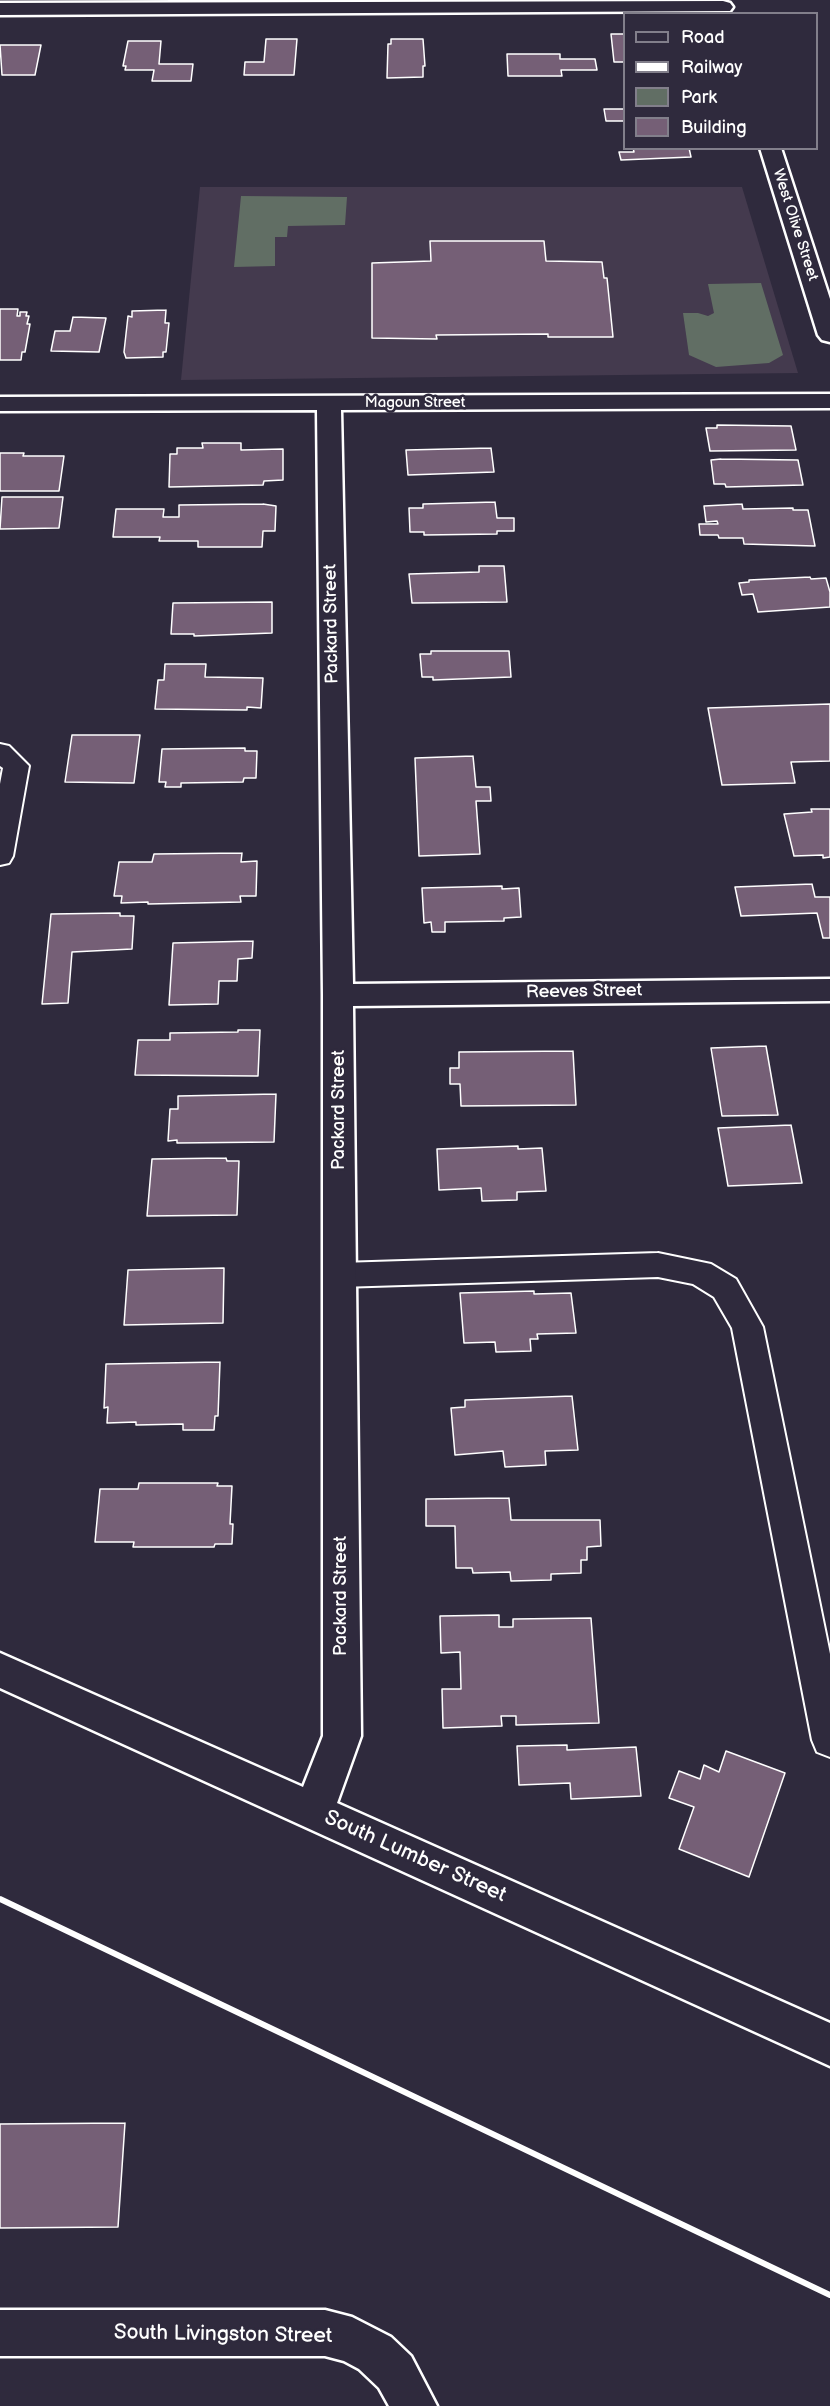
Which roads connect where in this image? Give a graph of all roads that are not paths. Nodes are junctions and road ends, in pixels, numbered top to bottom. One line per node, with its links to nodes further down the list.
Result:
1 (723, 7): 2 (street)
2 (0, 9)
3 (771, 150): 4 (street, West Olive Street)
4 (830, 335)
5 (830, 401): 6 (street, Magoun Street)
6 (329, 403): 7 (street, Magoun Street); 11 (street, Packard Street)
7 (0, 404)
8 (0, 752): 9 (lane)
9 (0, 856)
10 (830, 990): 11 (street, Reeves Street)
11 (338, 995): 12 (street, Packard Street)
12 (340, 1275): 14 (lane); 15 (street, Packard Street)
13 (0, 1670): 15 (street, South Lumber Street)
14 (830, 1740)
15 (314, 1811): 16 (street, South Lumber Street)
16 (830, 2045)
17 (0, 2334): 18 (street, South Livingston Street)
18 (414, 2406)

